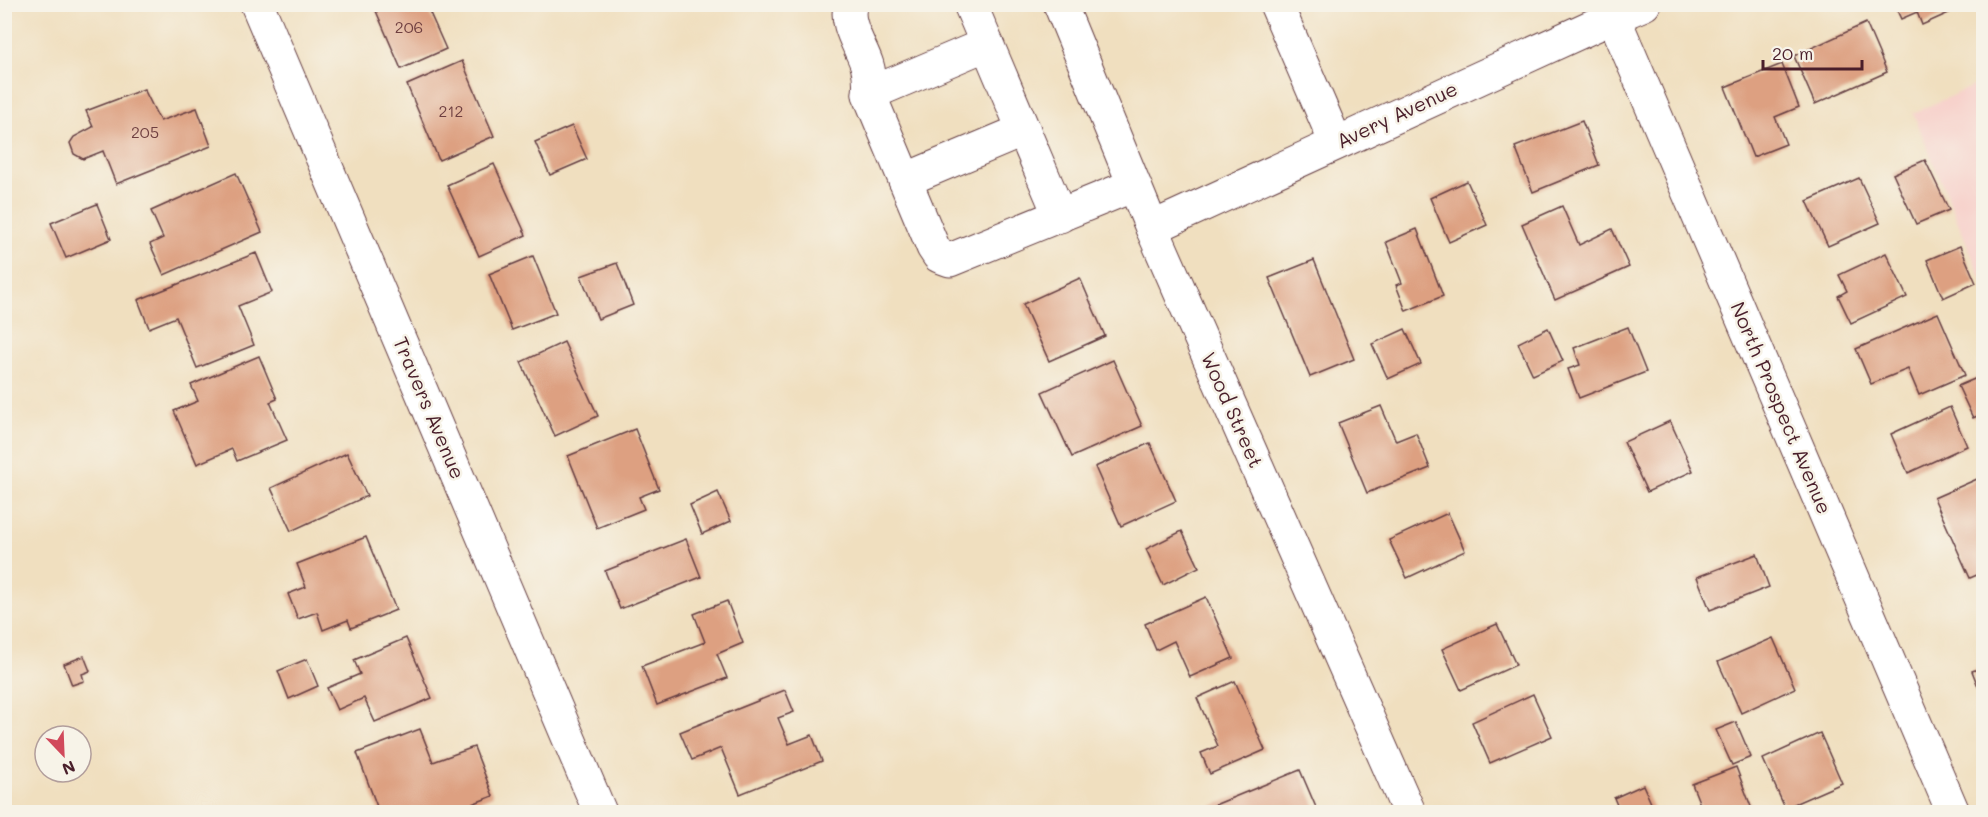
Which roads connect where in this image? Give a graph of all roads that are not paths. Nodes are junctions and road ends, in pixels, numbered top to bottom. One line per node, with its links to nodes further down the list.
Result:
1 (257, 4): 15 (street, Travers Avenue)
2 (851, 4): 8 (street)
3 (970, 4): 7 (street)
4 (1060, 4): 12 (street, Wood Street)
5 (1276, 4): 10 (street)
6 (1622, 9): 10 (street, Avery Avenue); 17 (street, North Prospect Avenue)
7 (987, 44): 8 (street); 9 (street)
8 (869, 94): 11 (street)
9 (1024, 130): 11 (street); 13 (street)
10 (1336, 143): 14 (street, Avery Avenue)
11 (905, 180): 13 (street)
12 (1134, 185): 13 (street); 14 (street, Wood Street)
13 (1060, 216)
14 (1152, 228): 16 (street, Wood Street)
15 (600, 813)
16 (1409, 813)
17 (1953, 813)

